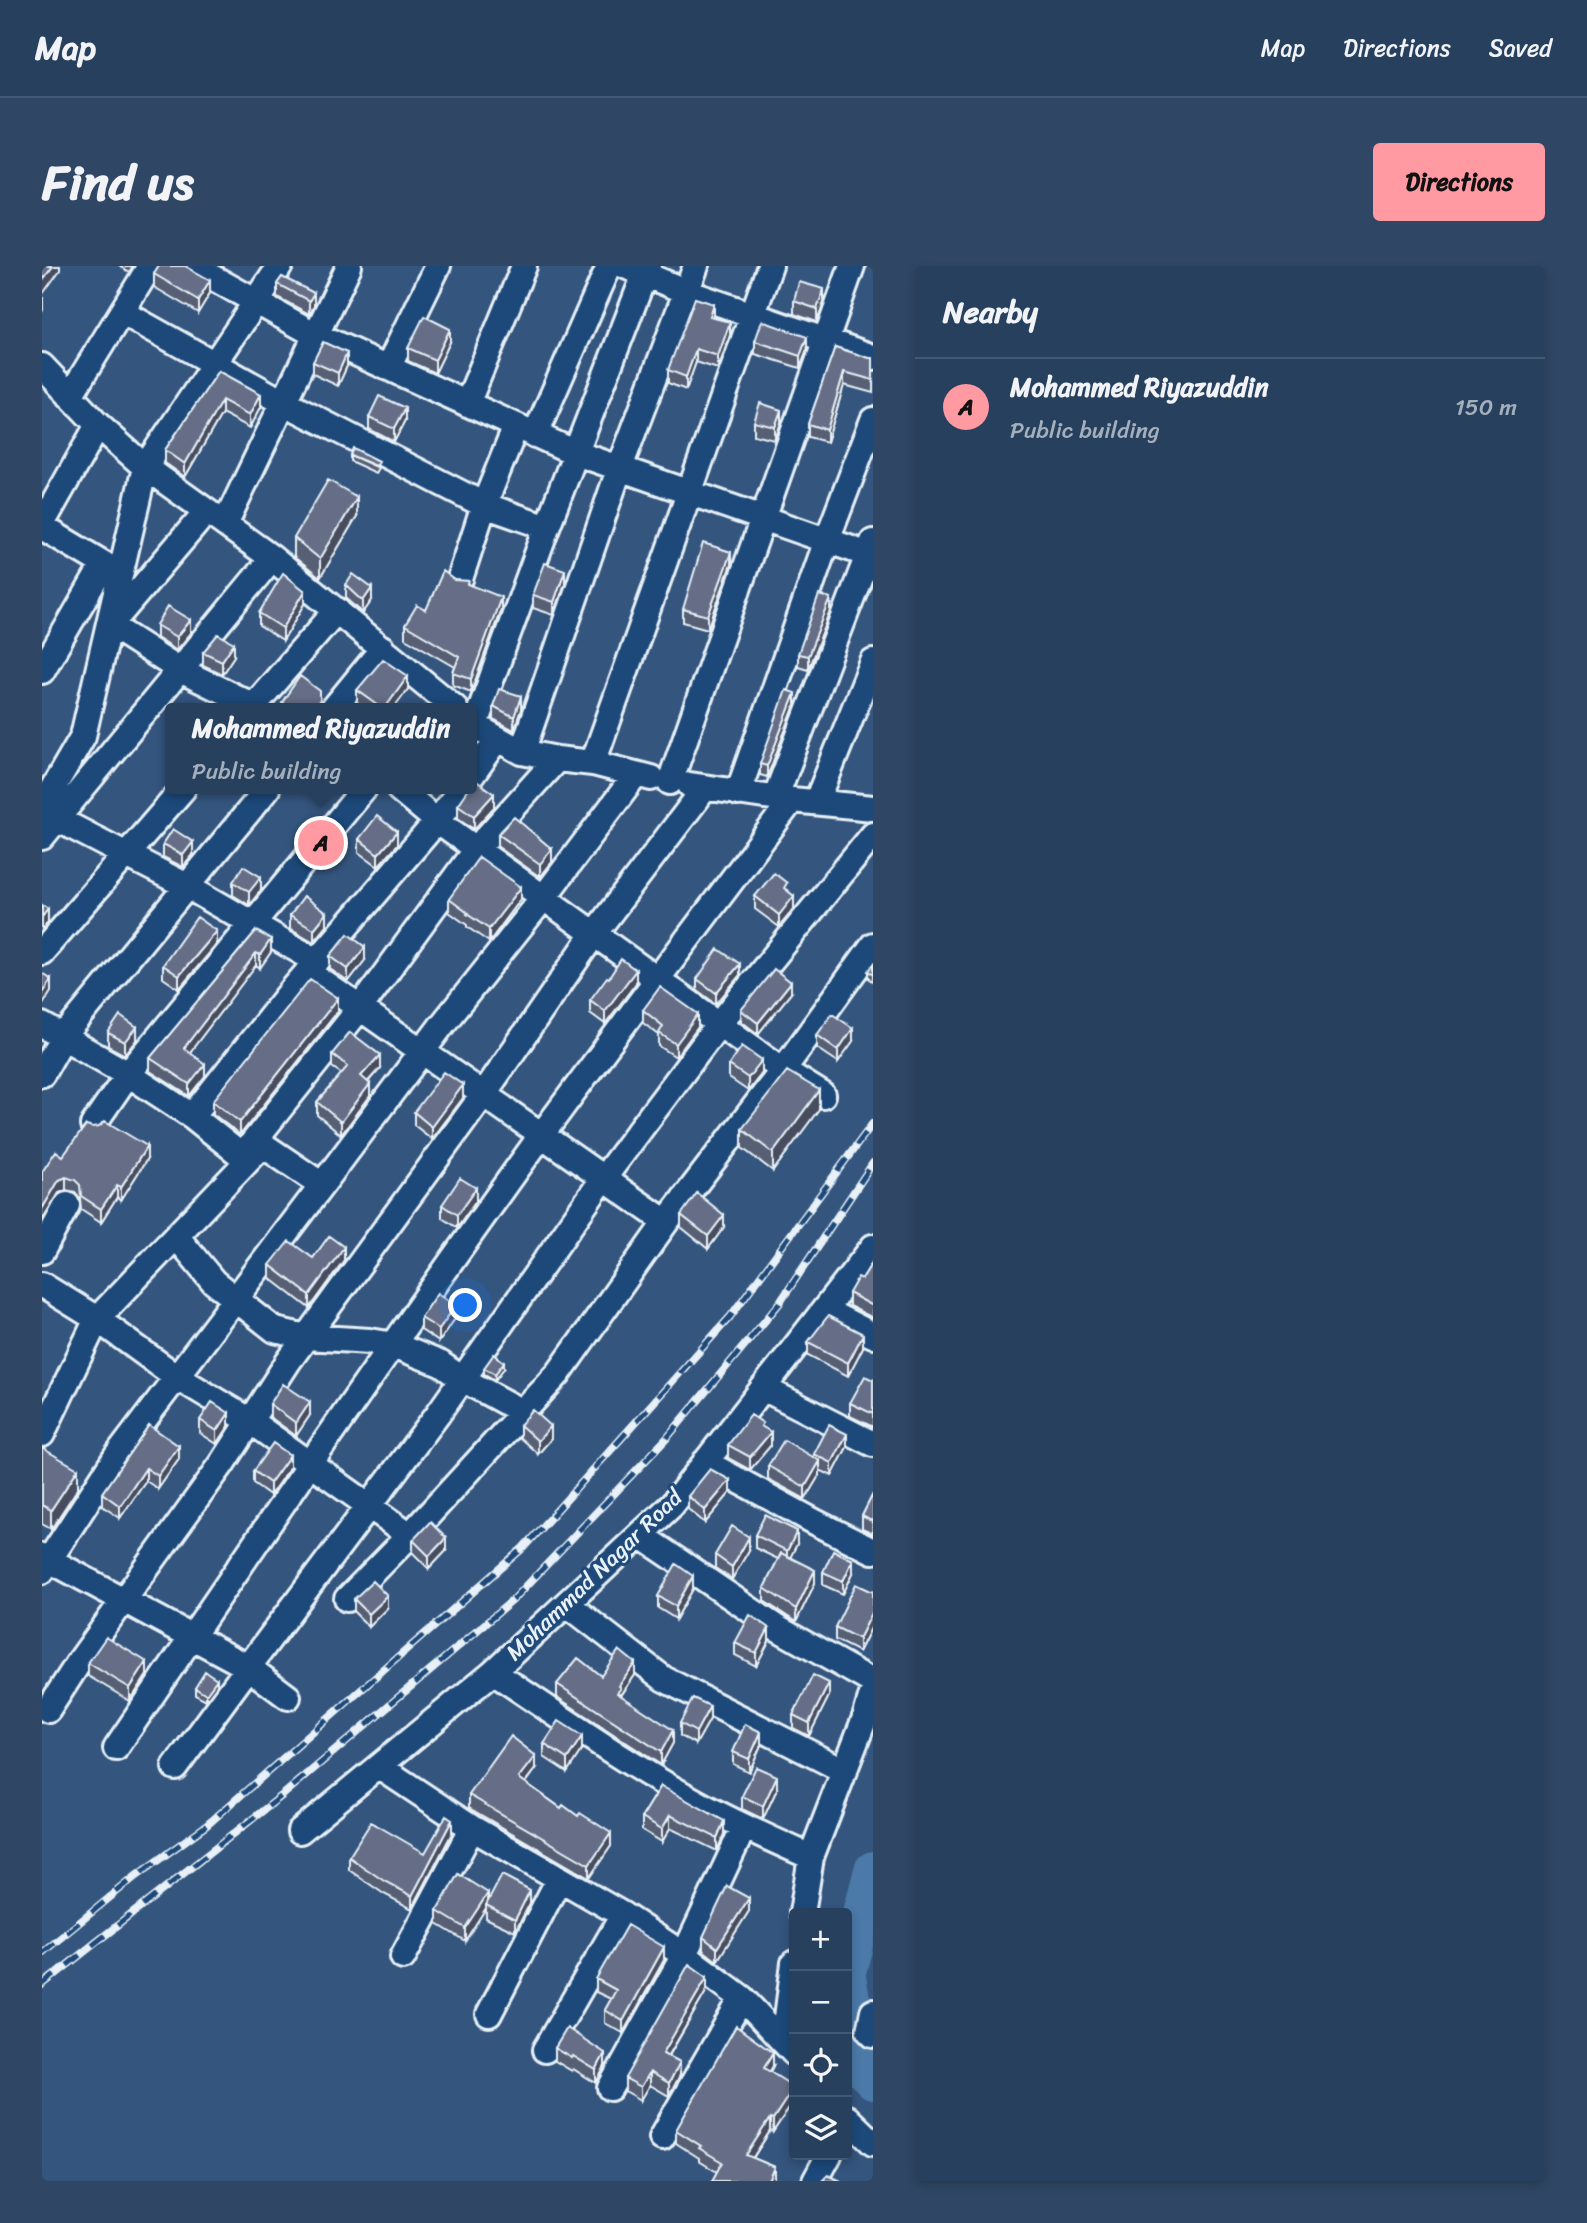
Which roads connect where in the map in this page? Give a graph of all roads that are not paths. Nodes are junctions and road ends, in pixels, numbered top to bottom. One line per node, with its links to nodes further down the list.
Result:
1 (150, 266): 14 (street)
2 (192, 266): 13 (street)
3 (280, 266): 13 (street)
4 (349, 266): 16 (street)
5 (438, 266): 21 (street)
6 (524, 266): 24 (street)
7 (609, 266): 27 (street)
8 (696, 266): 12 (street)
9 (771, 266): 15 (street)
10 (852, 266): 17 (street)
11 (640, 269): 12 (street); 28 (street)
12 (687, 292): 15 (street); 30 (street)
13 (255, 302): 16 (street); 19 (street)
14 (122, 312): 19 (street); 22 (street)
15 (754, 314): 17 (street); 31 (street)
16 (316, 335): 21 (street); 23 (street)
17 (827, 342): 18 (street); 34 (street)
18 (873, 357)
19 (213, 364): 23 (street); 29 (street)
20 (43, 368): 22 (street)
21 (388, 368): 24 (street)
22 (70, 396): 26 (street)
23 (282, 402): 32 (street); 33 (street)
24 (467, 404): 27 (street)
25 (873, 420): 37 (street)
26 (98, 425): 29 (street); 35 (street)
27 (525, 430): 28 (street); 32 (street)
28 (576, 453): 30 (street); 36 (street)
29 (145, 467): 33 (street); 42 (street)
30 (619, 470): 31 (street); 54 (street)
31 (690, 494): 34 (street); 56 (street)
32 (484, 505): 36 (street); 40 (street)
33 (216, 518): 39 (street); 42 (street)
34 (762, 518): 37 (street); 59 (street)
35 (42, 525): 46 (street)
36 (547, 527): 51 (street)
37 (827, 540): 38 (street); 61 (street)
38 (871, 548): 67 (street)
39 (272, 558): 41 (street); 45 (street)
40 (460, 579)
41 (337, 611): 43 (street); 48 (street)
42 (110, 625): 45 (street); 70 (street)
43 (383, 648): 49 (street); 50 (street)
44 (873, 662): 68 (street)
45 (180, 670): 47 (street); 70 (street)
46 (42, 671)
47 (247, 703)
48 (258, 703)
49 (338, 703)
50 (442, 703)
51 (477, 714)
52 (477, 728): 53 (street)
53 (497, 740): 54 (street); 57 (street)
54 (522, 752): 55 (street)
55 (557, 759): 56 (street); 73 (street)
56 (593, 763): 58 (street)
57 (477, 767)
58 (635, 776): 59 (street); 76 (street)
59 (670, 782): 60 (street)
60 (705, 788): 61 (street); 78 (street)
61 (738, 793): 67 (street)
62 (179, 794): 74 (street)
63 (263, 794): 75 (street)
64 (360, 794): 77 (street)
65 (405, 794): 71 (street)
66 (457, 794): 71 (street)
67 (784, 798): 68 (street); 82 (street)
68 (817, 802): 69 (street)
69 (873, 808)
70 (47, 821): 74 (street)
71 (437, 821): 73 (street); 81 (street)
72 (873, 835): 84 (street)
73 (476, 849): 76 (street); 83 (street)
74 (126, 854): 75 (street); 80 (street)
75 (187, 886): 77 (street); 85 (street)
76 (544, 897): 78 (street); 86 (street)
77 (253, 922): 81 (street); 89 (street)
78 (594, 934): 82 (street); 90 (street)
79 (873, 945): 87 (street)
80 (42, 951)
81 (312, 967): 83 (street); 92 (street)
82 (658, 980): 84 (street); 94 (street)
83 (360, 1008): 86 (street); 95 (street)
84 (719, 1024): 87 (street); 96 (street)
85 (52, 1031): 88 (street); 89 (street)
86 (422, 1051): 90 (street); 97 (street)
87 (783, 1070): 91 (street); 99 (street)
88 (42, 1074)
89 (128, 1074): 92 (street); 93 (street)
90 (483, 1095): 94 (street); 108 (street)
91 (823, 1095)
92 (192, 1116): 95 (street)
93 (93, 1125)
94 (541, 1136): 96 (street); 109 (street)
95 (252, 1151): 97 (street); 100 (street)
96 (603, 1179): 99 (street); 111 (street)
97 (322, 1185): 104 (street)
98 (67, 1205): 102 (street)
99 (666, 1222): 113 (street)
100 (176, 1236): 104 (street); 106 (street)
101 (873, 1247): 105 (street, Mohammad Nagar Road)
102 (42, 1251)
103 (42, 1285): 106 (street)
104 (236, 1298): 108 (street); 110 (street)
105 (824, 1310): 107 (street); 112 (street, Mohammad Nagar Road)
106 (97, 1319): 110 (street); 115 (street)
107 (873, 1335)
108 (306, 1337): 109 (street); 114 (street)
109 (394, 1345): 111 (street); 118 (street)
110 (177, 1377): 114 (street); 120 (street)
111 (462, 1379): 113 (street); 121 (street)
112 (763, 1388): 116 (street); 117 (street, Mohammad Nagar Road)
113 (523, 1412): 122 (street)
114 (250, 1421): 118 (street); 127 (street)
115 (42, 1434)
116 (873, 1444)
117 (705, 1462): 123 (street, Mohammad Nagar Road); 124 (street)
118 (310, 1464): 121 (street); 129 (street)
119 (76, 1469): 120 (street)
120 (99, 1483): 125 (street)
121 (369, 1506): 122 (street); 130 (street)
122 (410, 1535): 126 (street)
123 (640, 1535): 128 (street, Mohammad Nagar Road); 132 (street)
124 (873, 1551)
125 (44, 1563): 127 (street)
126 (347, 1599)
127 (124, 1600): 129 (street); 135 (street)
128 (567, 1604): 131 (street, Mohammad Nagar Road); 139 (street)
129 (192, 1637): 130 (street); 136 (street)
130 (248, 1667): 134 (street); 137 (street)
131 (493, 1672): 138 (street, Mohammad Nagar Road); 140 (street)
132 (873, 1682)
133 (873, 1691): 139 (street)
134 (288, 1697)
135 (48, 1710)
136 (116, 1748)
137 (175, 1767)
138 (380, 1768): 141 (street); 142 (street, Mohammad Nagar Road)
139 (845, 1771): 143 (street)
140 (744, 1827): 143 (street); 147 (street)
141 (472, 1828): 144 (street); 148 (street)
142 (300, 1831)
143 (811, 1857): 145 (street)
144 (559, 1879): 146 (street); 152 (street)
145 (803, 1908)
146 (623, 1915): 147 (street); 156 (street)
147 (684, 1955): 150 (street); 157 (street)
148 (403, 1957)
149 (794, 1971): 153 (street)
150 (742, 1998): 155 (street); 159 (street)
151 (873, 2012): 154 (street)
152 (489, 2014)
153 (790, 2034)
154 (873, 2035)
155 (789, 2047)
156 (545, 2050)
157 (610, 2088)
158 (852, 2124): 160 (street)
159 (662, 2137)
160 (873, 2143)
161 (826, 2160): 162 (street)
162 (815, 2181)

